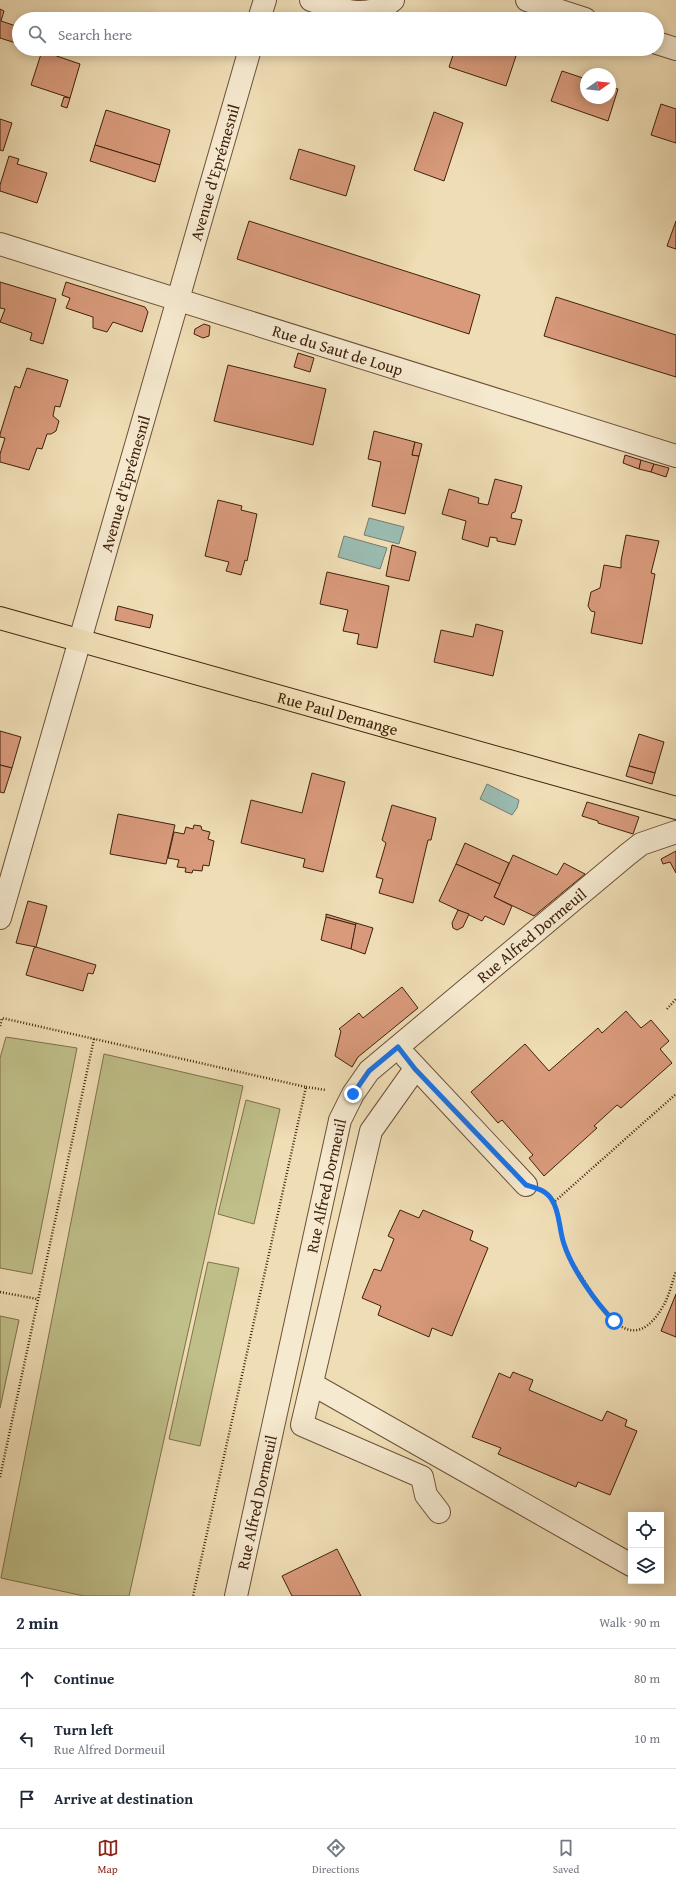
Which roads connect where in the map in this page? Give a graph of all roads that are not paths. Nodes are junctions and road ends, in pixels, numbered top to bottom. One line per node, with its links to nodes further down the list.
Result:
1 (265, 0): 5 (street)
2 (311, 0): 6 (street)
3 (393, 0): 7 (street)
4 (527, 0): 8 (street)
5 (261, 12)
6 (351, 12)
7 (371, 12)
8 (564, 12)
9 (664, 45): 10 (street)
10 (676, 49)
11 (248, 56): 13 (street, Avenue d'Eprémesnil)
12 (0, 244): 13 (street, Rue du Saut de Loup)
13 (178, 299): 14 (street, Rue du Saut de Loup); 16 (street, Avenue d'Eprémesnil)
14 (676, 456)
15 (0, 618): 16 (main road, Rue Paul Demange)
16 (80, 641): 17 (main road, Rue Paul Demange); 19 (street, Avenue d'Eprémesnil)
17 (676, 808)
18 (676, 832): 20 (street, Rue Alfred Dormeuil)
19 (0, 918)
20 (398, 1047): 21 (street); 26 (street, Rue Alfred Dormeuil)
21 (415, 1069): 22 (street); 23 (street)
22 (526, 1185)
23 (312, 1384): 24 (street); 25 (street)
24 (438, 1512)
25 (628, 1562)
26 (236, 1596)

